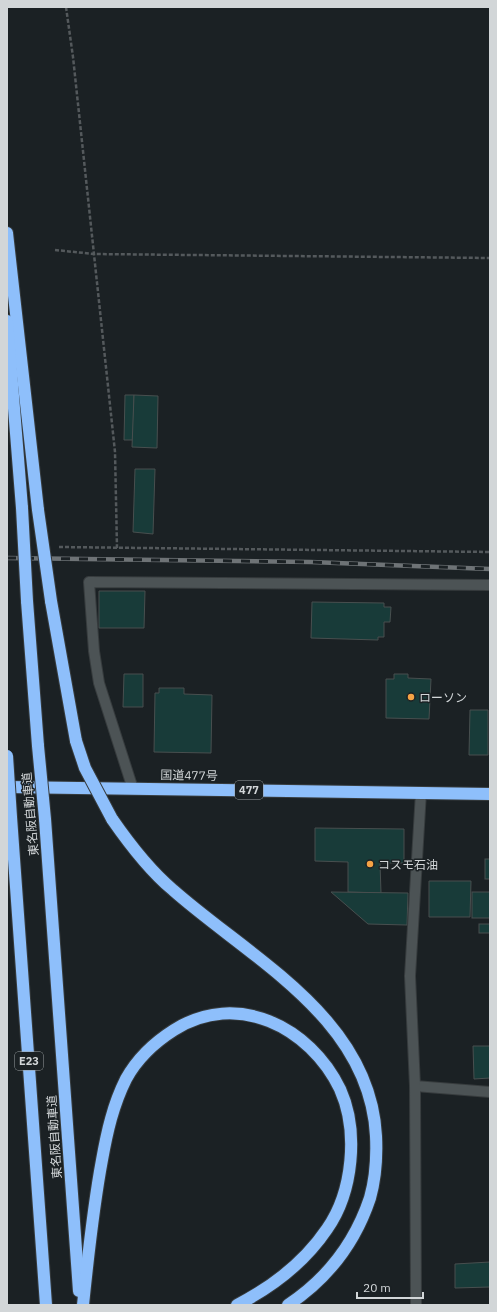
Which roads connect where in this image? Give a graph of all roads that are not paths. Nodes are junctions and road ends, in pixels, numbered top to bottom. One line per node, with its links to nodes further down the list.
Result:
1 (7, 233): 15 (highway, bridge)
2 (7, 321): 12 (highway, 東名阪自動車道, bridge)
3 (490, 585): 6 (street)
4 (7, 756): 11 (highway, 東名阪自動車道 / E23, bridge)
5 (7, 787): 6 (highway, 国道477号 / 477)
6 (133, 789): 7 (highway, 国道477号 / 477)
7 (421, 792): 8 (highway, 国道477号 / 477); 9 (street)
8 (490, 794)
9 (415, 1086): 10 (street); 16 (street)
10 (490, 1092)
11 (46, 1305)
12 (80, 1305)
13 (83, 1305): 14 (highway)
14 (237, 1305)
15 (288, 1305)
16 (416, 1305)

